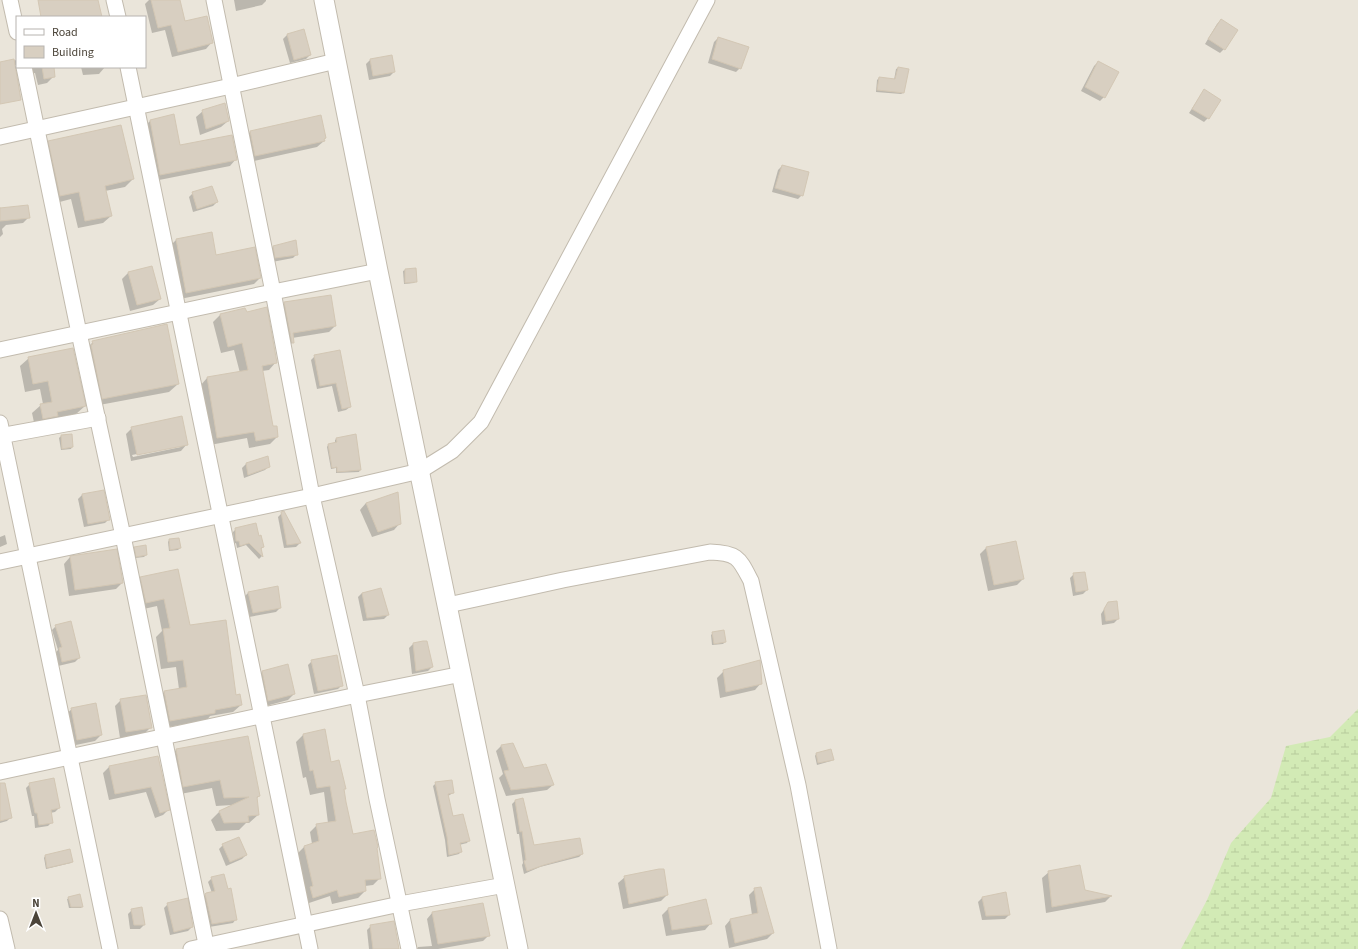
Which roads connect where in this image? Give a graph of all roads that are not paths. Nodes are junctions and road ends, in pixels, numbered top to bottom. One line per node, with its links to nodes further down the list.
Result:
1 (10, 0): 7 (street)
2 (114, 0): 6 (street)
3 (214, 0): 11 (street)
4 (324, 0): 8 (street)
5 (707, 0): 22 (street)
6 (118, 16)
7 (16, 27)
8 (336, 61): 11 (street); 15 (street)
9 (24, 68): 13 (street)
10 (128, 68): 12 (street)
11 (231, 86): 12 (street); 16 (street)
12 (136, 107): 13 (street); 17 (street)
13 (37, 129): 14 (street); 18 (street)
14 (0, 137)
15 (378, 271): 16 (street); 22 (street)
16 (272, 292): 17 (street); 23 (street)
17 (179, 312): 18 (street); 24 (street)
18 (79, 333): 19 (street); 20 (street)
19 (0, 350)
20 (98, 418): 21 (street); 25 (street)
21 (1, 431): 26 (street)
22 (420, 472): 23 (street); 28 (street)
23 (312, 496): 24 (street); 30 (street)
24 (220, 515): 25 (street); 31 (street)
25 (123, 536): 26 (street); 32 (street)
26 (28, 556): 27 (street); 33 (street)
27 (0, 562)
28 (448, 605): 29 (street); 46 (street)
29 (462, 674): 30 (street); 35 (street)
30 (357, 695): 31 (street); 36 (street)
31 (262, 716): 32 (street); 38 (street)
32 (163, 737): 33 (street); 39 (street)
33 (70, 757): 34 (street); 41 (street)
34 (0, 772)
35 (505, 885): 36 (street); 45 (street)
36 (400, 904): 38 (street); 44 (street)
37 (0, 919): 40 (street)
38 (305, 924): 39 (street); 43 (street)
39 (207, 947): 42 (street)
40 (7, 949)
41 (110, 949)
42 (191, 949)
43 (310, 949)
44 (409, 949)
45 (518, 949)
46 (829, 949)

